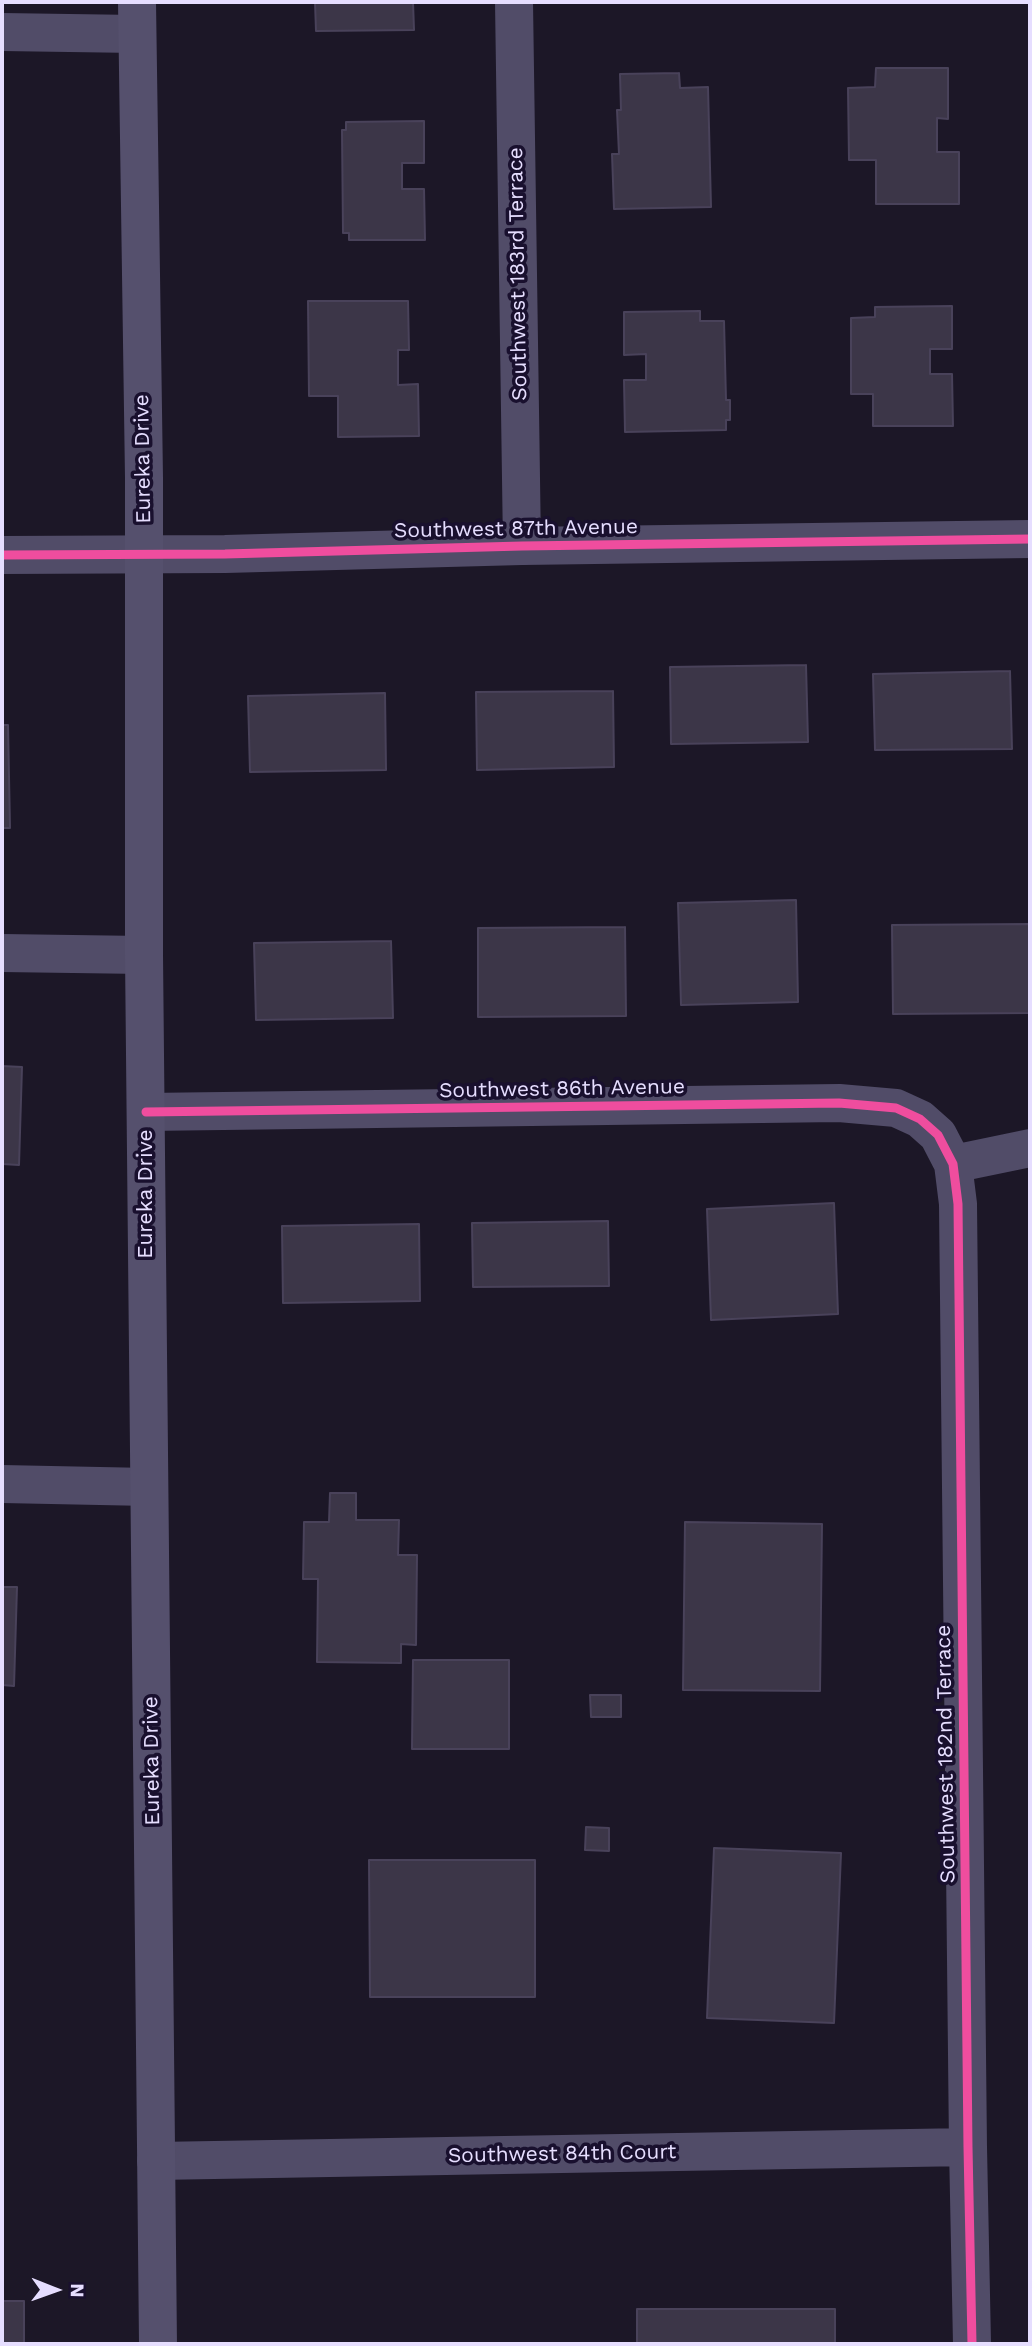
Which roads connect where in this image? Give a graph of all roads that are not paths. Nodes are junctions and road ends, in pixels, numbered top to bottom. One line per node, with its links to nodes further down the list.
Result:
1 (514, 2): 5 (street, Southwest 183rd Terrace)
2 (137, 18): 3 (street); 6 (main road, Eureka Drive)
3 (2, 32)
4 (1030, 539): 5 (street, Southwest 87th Avenue)
5 (522, 546): 6 (street, Southwest 87th Avenue)
6 (144, 554): 7 (street, Southwest 87th Avenue); 9 (main road, Eureka Drive)
7 (2, 555)
8 (2, 953): 9 (street)
9 (144, 955): 10 (main road, Eureka Drive)
10 (146, 1112): 12 (street, Southwest 86th Avenue); 14 (main road, Eureka Drive)
11 (1030, 1149): 12 (street)
12 (953, 1164): 15 (street, Southwest 182nd Terrace)
13 (2, 1484): 14 (street)
14 (149, 1487): 16 (main road, Eureka Drive)
15 (968, 2147): 16 (street, Southwest 84th Court); 18 (street, Southwest 182nd Terrace)
16 (156, 2161): 17 (main road, Eureka Drive)
17 (158, 2344)
18 (972, 2344)

